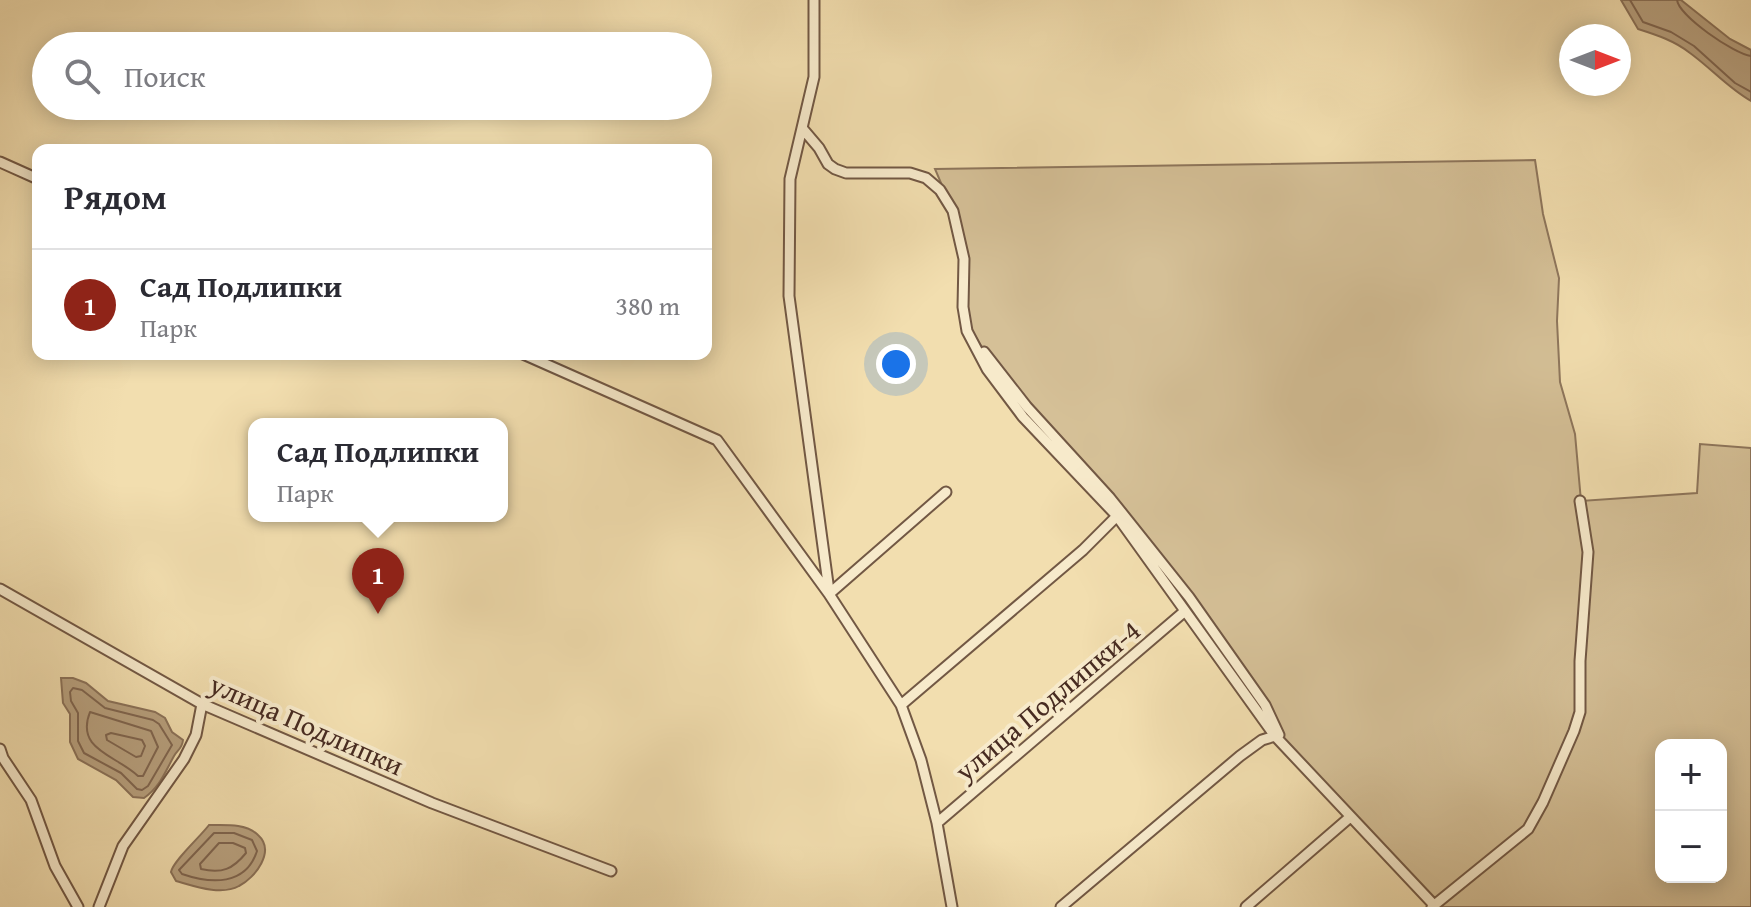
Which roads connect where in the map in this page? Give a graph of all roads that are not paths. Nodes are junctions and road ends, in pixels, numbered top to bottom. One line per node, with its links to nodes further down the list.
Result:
1 (814, 0): 2 (street)
2 (802, 128): 5 (street); 11 (street)
3 (0, 162): 4 (street)
4 (32, 176)
5 (967, 331): 9 (street); 16 (street)
6 (537, 360): 11 (street, улица Подлипки-4)
7 (946, 492): 11 (street)
8 (1580, 501): 21 (street)
9 (1117, 516): 12 (street); 14 (street)
10 (0, 589): 13 (street, улица Подлипки)
11 (829, 594): 14 (street, улица Подлипки-4)
12 (1185, 611): 15 (street); 19 (street, улица Подлипки-4)
13 (202, 704): 20 (street, улица Подлипки); 23 (street)
14 (901, 705): 19 (street, улица Подлипки-4)
15 (1275, 736): 16 (street); 25 (street)
16 (1284, 744): 18 (street)
17 (0, 749): 22 (street)
18 (1349, 818): 21 (street); 26 (street)
19 (937, 823): 24 (street, улица Подлипки-4)
20 (611, 871)
21 (1433, 906)
22 (78, 907)
23 (99, 907)
24 (952, 907)
25 (1061, 907)
26 (1246, 907)

